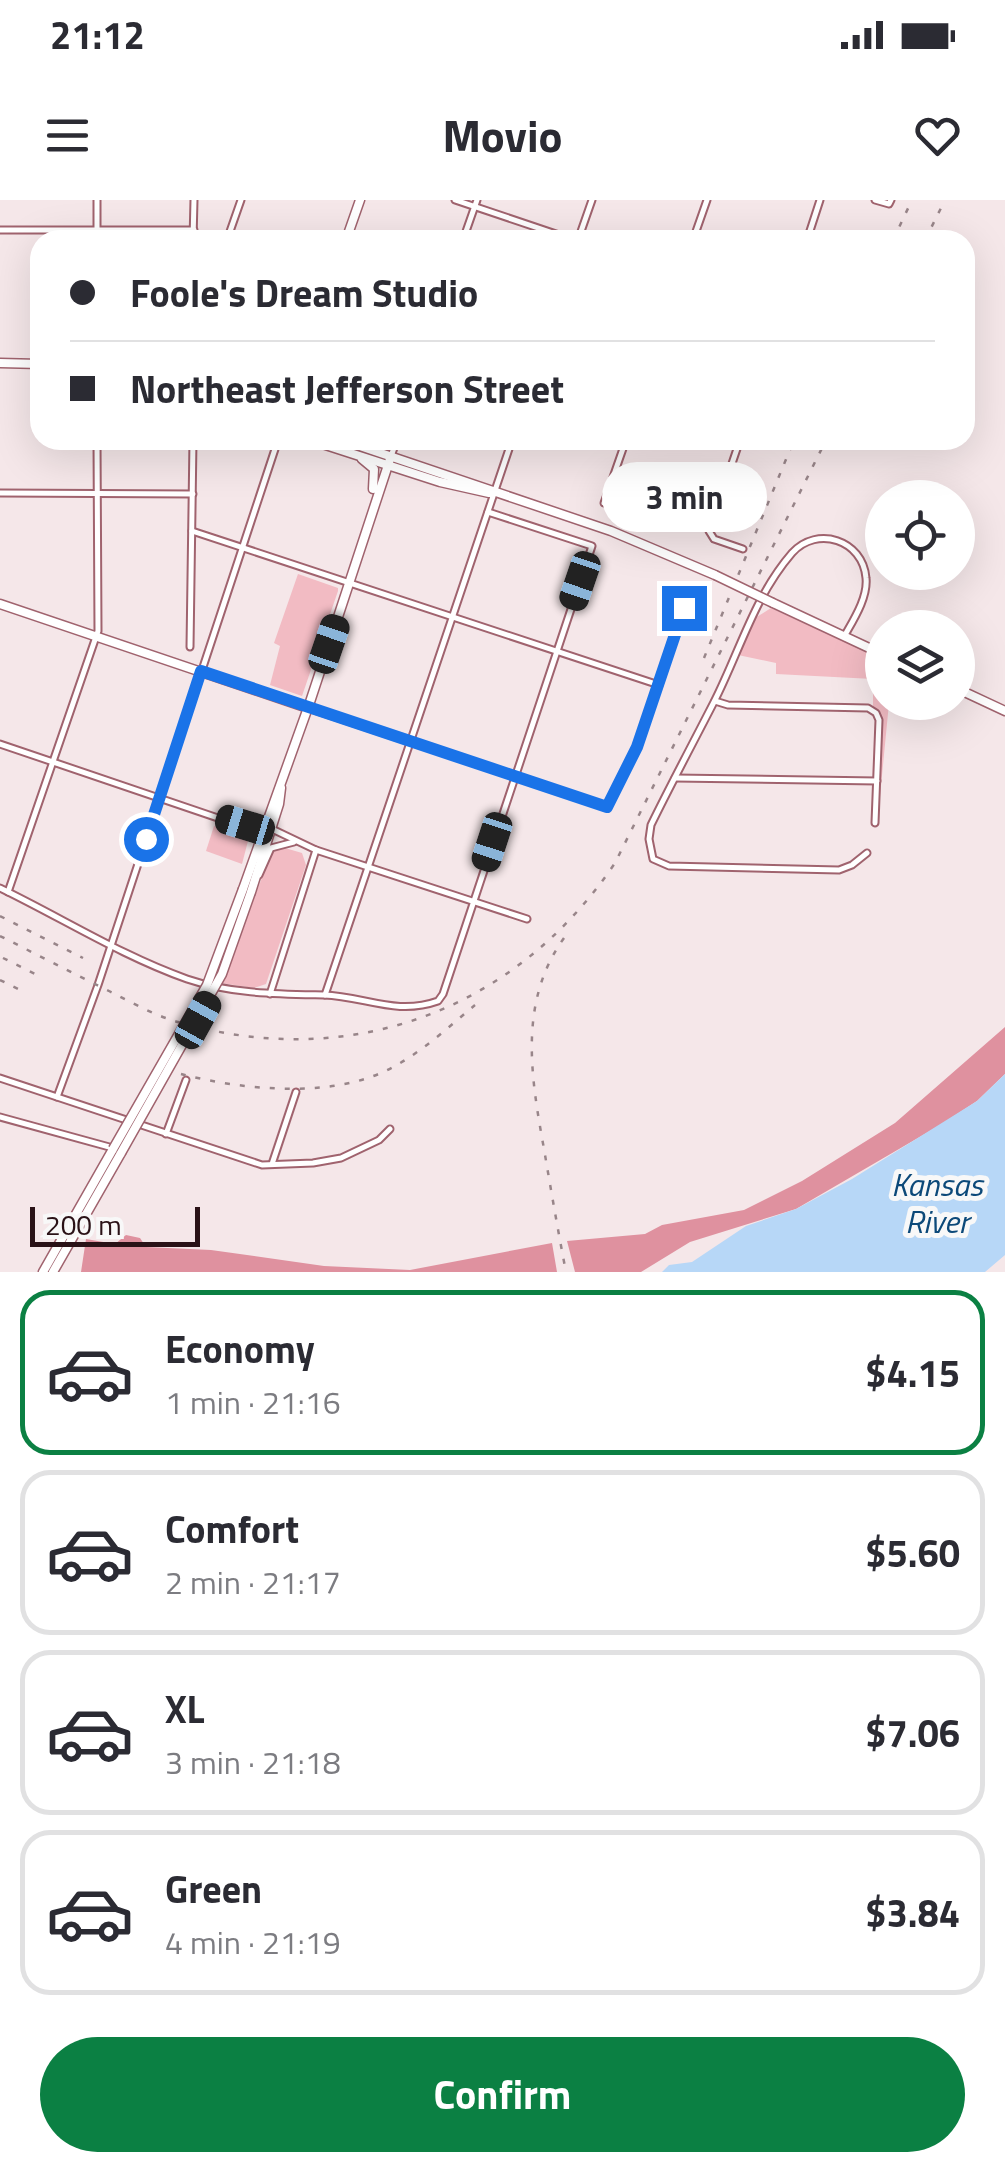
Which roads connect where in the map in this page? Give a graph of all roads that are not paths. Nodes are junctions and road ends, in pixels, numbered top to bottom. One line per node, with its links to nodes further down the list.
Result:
1 (96, 200): 13 (street)
2 (194, 200): 14 (street)
3 (240, 200): 15 (street)
4 (360, 200): 16 (main road)
5 (454, 200): 11 (street)
6 (592, 200): 19 (street)
7 (707, 200): 20 (street)
8 (820, 200): 21 (street)
9 (875, 200): 10 (street)
10 (891, 200)
11 (476, 203): 17 (street); 18 (street)
12 (0, 230): 13 (street)
13 (96, 230): 14 (street)
14 (194, 230)
15 (230, 230)
16 (350, 230)
17 (467, 230)
18 (549, 230)
19 (580, 230)
20 (697, 230)
21 (810, 230)
22 (0, 363): 23 (main road)
23 (30, 364)
24 (97, 450): 36 (street)
25 (193, 450): 37 (street)
26 (275, 450): 42 (street)
27 (348, 450): 40 (main road)
28 (358, 450): 33 (main road)
29 (393, 450): 33 (street)
30 (509, 450): 35 (street)
31 (623, 450): 38 (street)
32 (737, 450): 43 (street)
33 (389, 460): 35 (main road); 40 (main road)
34 (0, 493): 36 (street)
35 (494, 493): 39 (street); 48 (main road, bridge)
36 (98, 494): 37 (street); 49 (street)
37 (193, 494): 41 (street)
38 (604, 503)
39 (488, 512): 47 (street); 52 (street)
40 (369, 522): 44 (main road)
41 (192, 531): 42 (street); 51 (street)
42 (243, 548): 44 (street); 53 (street)
43 (743, 548)
44 (350, 583): 47 (street); 57 (main road)
45 (0, 604): 49 (main road)
46 (684, 604): 54 (street)
47 (452, 617): 52 (street); 59 (street)
48 (846, 635): 50 (main road); 56 (street)
49 (95, 637): 53 (main road); 61 (street)
50 (865, 645)
51 (190, 647)
52 (556, 651): 54 (street); 62 (street)
53 (201, 671): 57 (main road); 66 (street)
54 (659, 684): 62 (street)
55 (975, 697): 58 (main road)
56 (715, 701): 63 (street); 64 (street)
57 (308, 708): 59 (street); 65 (main road)
58 (1005, 711)
59 (411, 742): 62 (street); 73 (street)
60 (0, 744): 61 (street)
61 (54, 762): 66 (street); 76 (street)
62 (514, 777): 77 (street)
63 (676, 778): 64 (street); 72 (street)
64 (877, 781): 67 (street)
65 (282, 783): 68 (main road); 69 (main road)
66 (160, 797): 69 (street); 79 (street)
67 (875, 823)
68 (272, 828): 70 (street); 75 (main road)
69 (262, 833): 75 (main road)
70 (295, 842): 71 (street); 75 (street)
71 (316, 850): 73 (street); 80 (street)
72 (867, 852)
73 (370, 867): 77 (street); 81 (street)
74 (0, 888): 76 (street)
75 (249, 889): 89 (main road, bridge)
76 (8, 892): 79 (street)
77 (473, 901): 78 (street); 81 (street)
78 (527, 919)
79 (110, 943): 80 (street); 85 (street)
80 (270, 994): 81 (street)
81 (325, 995)
82 (0, 1078): 85 (street)
83 (186, 1080): 88 (street)
84 (296, 1092): 90 (street)
85 (57, 1097): 88 (street)
86 (0, 1117): 89 (street)
87 (390, 1129): 90 (street)
88 (166, 1134): 90 (street)
89 (118, 1151): 91 (main road); 92 (main road)
90 (272, 1164)
91 (43, 1272)
92 (53, 1272)

